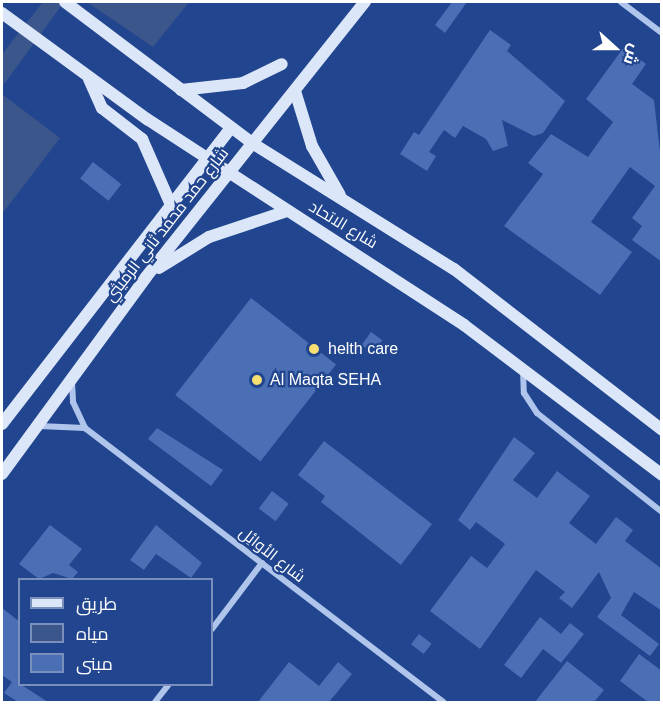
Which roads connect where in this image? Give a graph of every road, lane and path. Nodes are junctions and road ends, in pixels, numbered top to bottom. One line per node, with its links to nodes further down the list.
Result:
1 (65, 2): 8 (main road, شارع الاتحاد)
2 (365, 2): 9 (main road, شارع حمد محمد ثاني الرميثي)
3 (621, 2): 5 (street)
4 (2, 13): 7 (main road, شارع الاتحاد)
5 (662, 33)
6 (282, 64): 8 (main road)
7 (89, 79): 12 (main road, شارع الاتحاد); 15 (main road)
8 (180, 90): 10 (main road, شارع الاتحاد)
9 (295, 91): 11 (main road, شارع حمد محمد ثاني الرميثي); 14 (main road)
10 (231, 128): 11 (main road, شارع الاتحاد); 12 (main road, شارع حمد محمد ثاني الرميثي)
11 (252, 143): 13 (main road, شارع حمد محمد ثاني الرميثي); 14 (main road, شارع الاتحاد)
12 (206, 158): 13 (main road, شارع الاتحاد); 15 (main road, شارع حمد محمد ثاني الرميثي)
13 (229, 172): 16 (main road, شارع الاتحاد); 17 (main road, شارع حمد محمد ثاني الرميثي)
14 (344, 201): 23 (main road, شارع الاتحاد)
15 (171, 205): 20 (main road, شارع حمد محمد ثاني الرميثي)
16 (287, 211): 17 (main road); 18 (main road, شارع الاتحاد)
17 (146, 277): 19 (main road, شارع حمد محمد ثاني الرميثي)
18 (523, 369): 25 (main road, شارع الاتحاد); 26 (street)
19 (72, 382): 21 (main road, شارع حمد محمد ثاني الرميثي); 22 (street, شارع الأوائِل)
20 (2, 424)
21 (38, 426): 22 (street); 24 (main road, شارع حمد محمد ثاني الرميثي)
22 (85, 428): 27 (street, شارع الأوائِل)
23 (662, 430)
24 (2, 474)
25 (662, 475)
26 (662, 512)
27 (262, 563): 28 (street); 31 (street, شارع الأوائِل)
28 (213, 628)
29 (167, 686): 30 (street)
30 (155, 702)
31 (443, 702)

